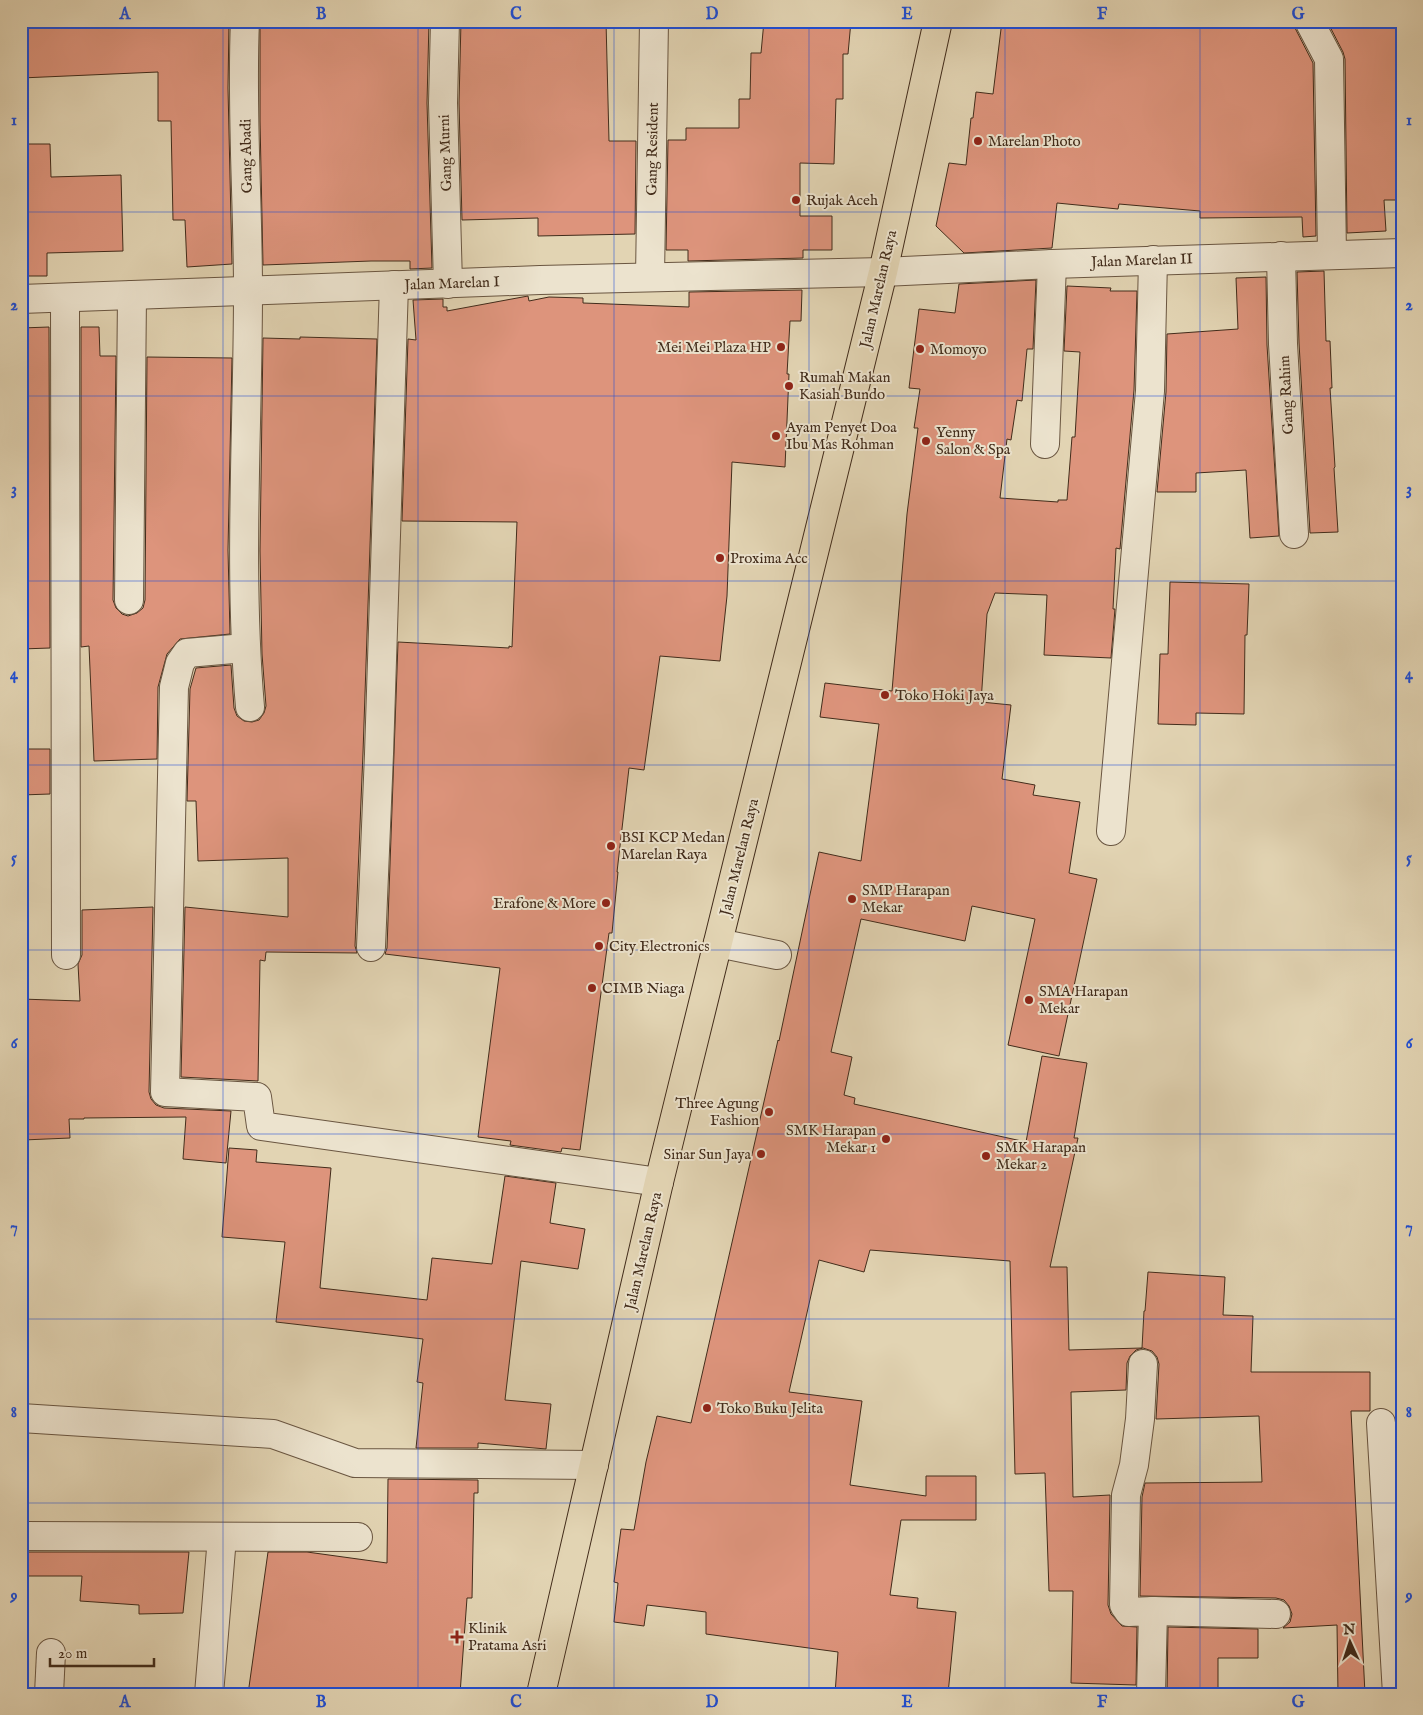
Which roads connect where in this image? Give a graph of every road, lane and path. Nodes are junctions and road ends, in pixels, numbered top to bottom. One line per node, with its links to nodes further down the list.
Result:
1 (245, 21): 15 (street, Gang Abadi)
2 (445, 21): 13 (street, Gang Murni)
3 (654, 21): 12 (street, Gang Resident)
4 (938, 21): 11 (main road, Jalan Marelan Raya)
5 (1308, 21): 7 (street)
6 (1402, 253): 7 (street, Jalan Marelan II)
7 (1332, 255): 8 (street, Jalan Marelan II)
8 (1281, 256): 9 (street, Jalan Marelan II); 20 (street, Gang Rahim)
9 (1153, 260): 10 (street, Jalan Marelan II); 24 (street)
10 (1052, 264): 11 (street, Jalan Marelan II); 19 (street)
11 (883, 272): 12 (street, Jalan Marelan I); 25 (main road, Jalan Marelan Raya)
12 (650, 277): 13 (street, Jalan Marelan I)
13 (448, 284): 14 (street, Jalan Marelan I)
14 (394, 285): 15 (street, Jalan Marelan I); 26 (street)
15 (248, 291): 16 (street, Jalan Marelan I); 22 (street, Gang Abadi)
16 (132, 295): 17 (street, Jalan Marelan I); 21 (street)
17 (65, 298): 18 (street, Jalan Marelan I); 27 (street)
18 (21, 299)
19 (1045, 444)
20 (1294, 534)
21 (129, 600)
22 (245, 648): 23 (street, Gang Abadi); 29 (street)
23 (250, 707)
24 (1112, 832)
25 (718, 944): 28 (street); 29 (main road, Jalan Marelan Raya)
26 (371, 947)
27 (66, 955)
28 (777, 955)
29 (659, 1182): 33 (main road, Jalan Marelan Raya)
30 (1143, 1364): 37 (street)
31 (21, 1418): 33 (street)
32 (1381, 1423): 44 (street)
33 (594, 1464): 42 (main road, Jalan Marelan Raya)
34 (21, 1536): 35 (street)
35 (222, 1537): 36 (street); 41 (street)
36 (358, 1537)
37 (1153, 1611): 38 (street); 43 (street)
38 (1276, 1614)
39 (51, 1654): 40 (street)
40 (49, 1694)
41 (210, 1694)
42 (542, 1694)
43 (1151, 1694)
44 (1397, 1694)

